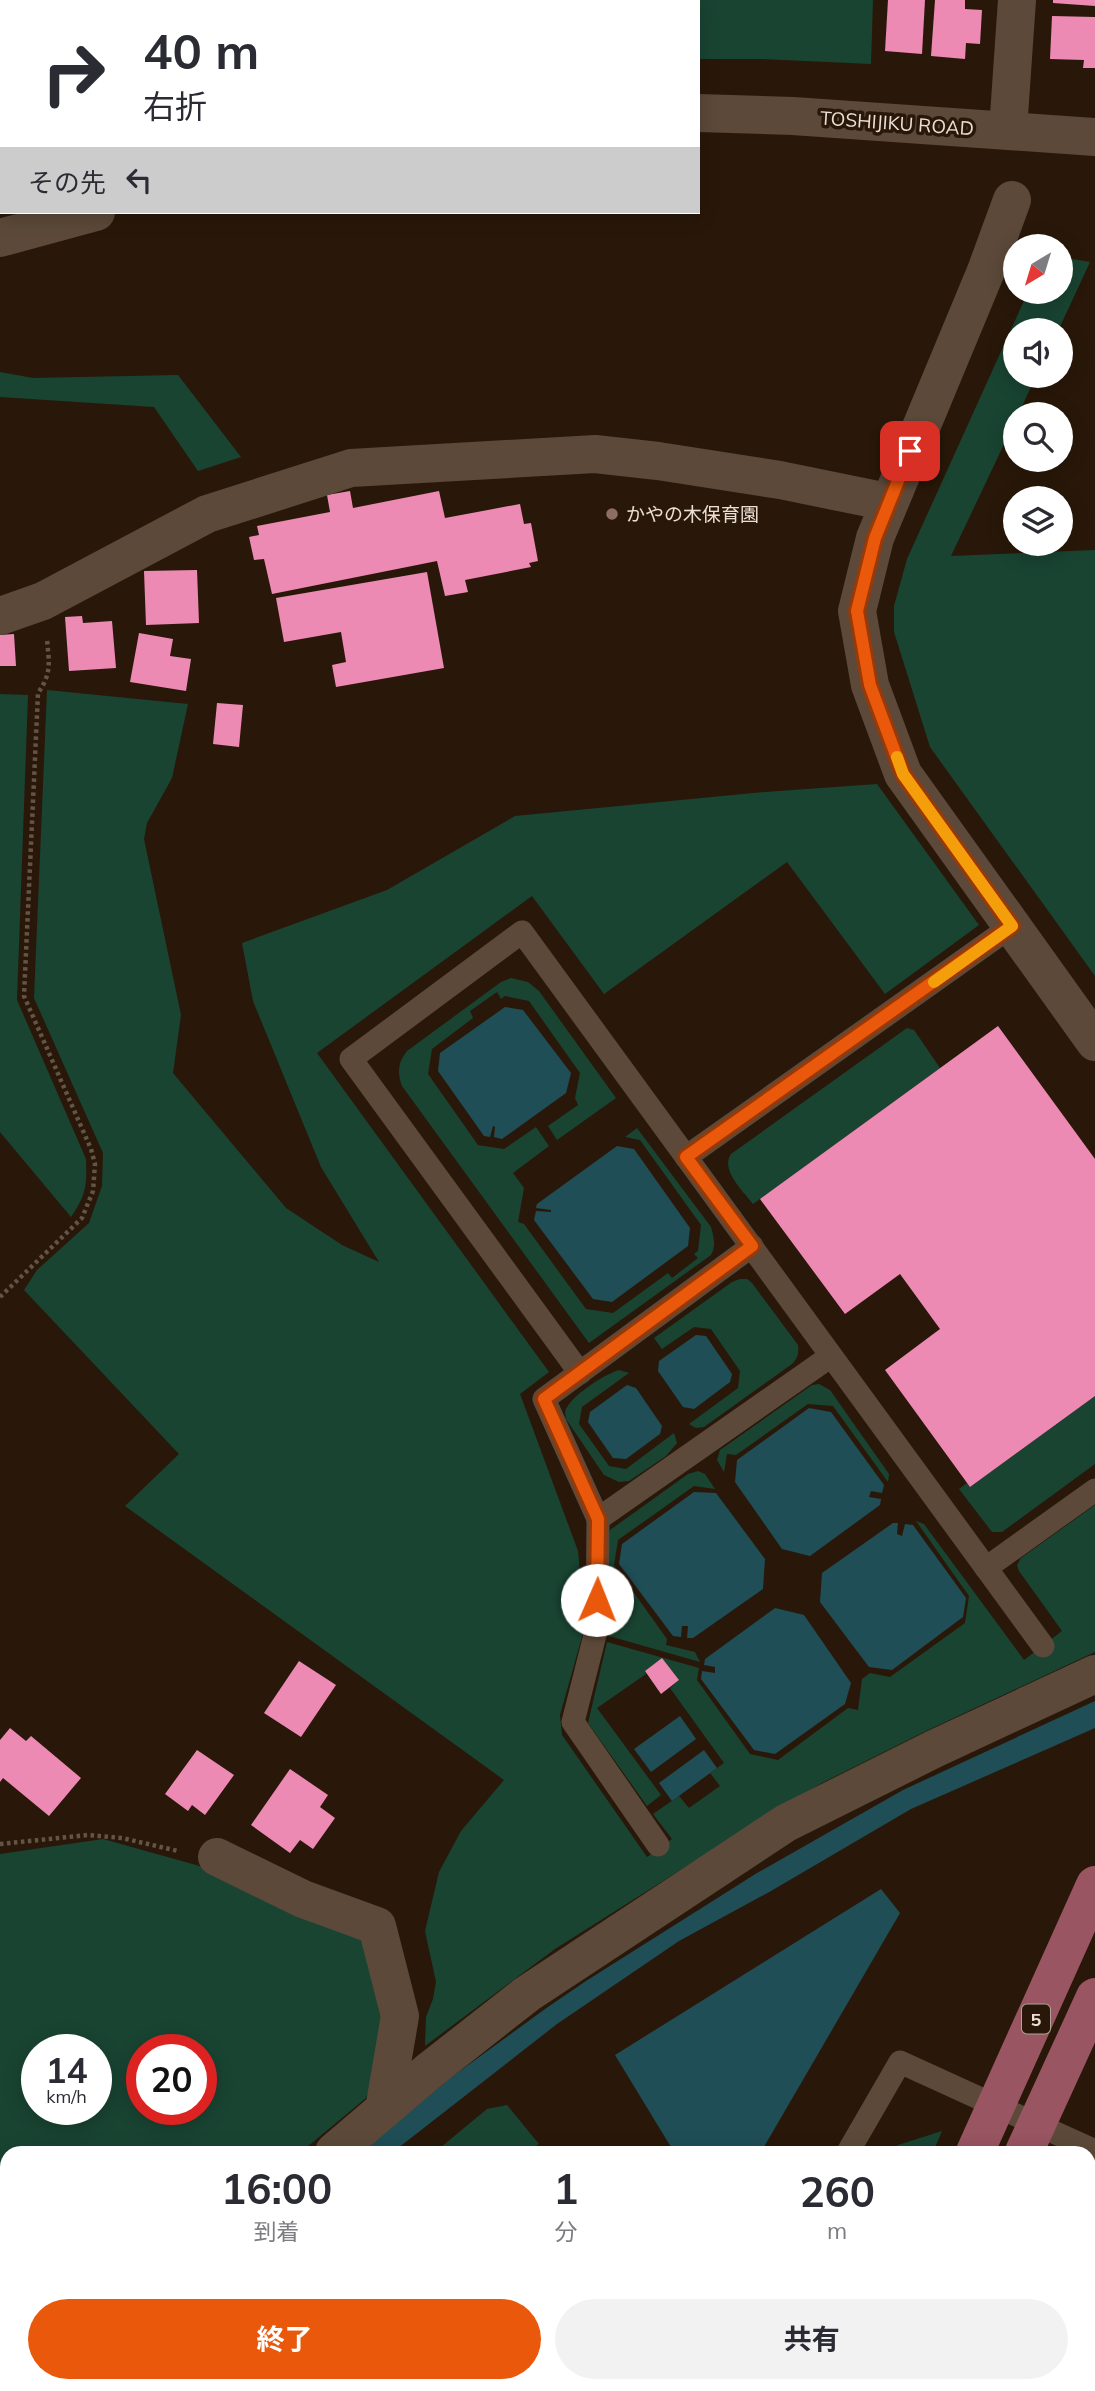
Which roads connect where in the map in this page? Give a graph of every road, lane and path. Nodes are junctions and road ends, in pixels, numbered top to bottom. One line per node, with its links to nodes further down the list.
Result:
1 (1017, 0): 3 (street)
2 (700, 113): 3 (street, TOSHIJIKU ROAD)
3 (1008, 130): 4 (street, TOSHIJIKU ROAD)
4 (1095, 137)
5 (1012, 200): 8 (street)
6 (89, 214): 7 (street)
7 (0, 238)
8 (888, 502): 9 (street); 11 (street)
9 (43, 601): 10 (street); 15 (path)
10 (0, 615)
11 (1012, 926): 12 (street); 13 (lane)
12 (1095, 1042)
13 (686, 1157): 14 (lane); 17 (lane)
14 (752, 1246): 16 (lane); 17 (lane)
15 (0, 1297)
16 (831, 1356): 19 (lane); 20 (lane)
17 (580, 1373): 19 (lane)
18 (1095, 1490): 20 (lane)
19 (598, 1519): 24 (lane)
20 (986, 1568): 21 (lane)
21 (1043, 1646)
22 (1095, 1674): 28 (street)
23 (0, 1844): 25 (path)
24 (658, 1845)
25 (217, 1857): 28 (street)
26 (1095, 1885): 31 (main road, 5)
27 (1095, 1997): 32 (main road, 5)
28 (384, 2110): 29 (street)
29 (341, 2146)
30 (851, 2146): 33 (lane)
31 (978, 2146)
32 (1027, 2146)
33 (1084, 2146)

